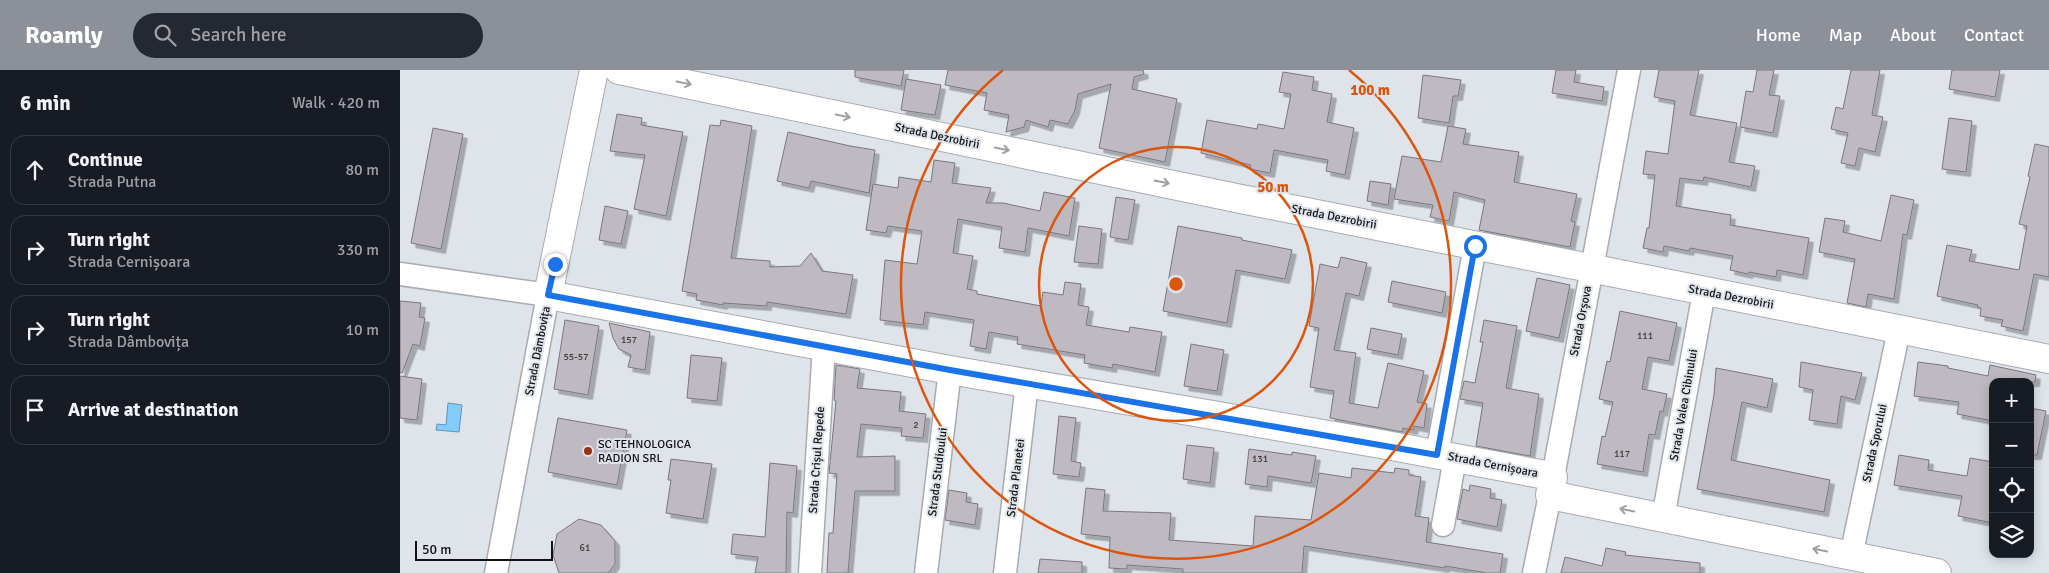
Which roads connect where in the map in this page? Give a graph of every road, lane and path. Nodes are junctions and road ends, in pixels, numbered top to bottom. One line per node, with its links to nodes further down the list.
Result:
1 (594, 70): 8 (street, Strada Dâmbovița)
2 (619, 70): 4 (street, Strada Dezrobirii, one-way to 4)
3 (1629, 70): 5 (street, Strada Orșova)
4 (1475, 246): 5 (street, Strada Dezrobirii); 14 (street)
5 (1591, 269): 7 (street, Strada Dezrobirii); 15 (street, Strada Orșova)
6 (400, 274): 8 (street)
7 (1704, 292): 9 (street, Strada Dezrobirii); 16 (street, Strada Valea Cibinului)
8 (548, 295): 10 (street, Strada Cernișoara); 19 (street, Strada Dâmbovița)
9 (1899, 330): 11 (street, Strada Dezrobirii); 18 (street, Strada Sporului)
10 (824, 346): 12 (street, Strada Cernișoara); 20 (street, Strada Crișul Repede)
11 (2049, 360)
12 (950, 370): 13 (street, Strada Cernișoara); 21 (street, Strada Studioului)
13 (1026, 383): 14 (street, Strada Cernișoara); 22 (street, Strada Planetei)
14 (1446, 456): 15 (street, Strada Cernișoara); 17 (street)
15 (1551, 486): 16 (street, Strada Cernișoara, one-way to 15); 23 (street, Strada Orșova)
16 (1663, 518): 18 (street, Strada Cernișoara, one-way to 16)
17 (1443, 525)
18 (1851, 556): 24 (street, Strada Cernișoara)
19 (496, 573)
20 (810, 573)
21 (926, 573)
22 (1005, 573)
23 (1534, 573)
24 (1937, 573)

